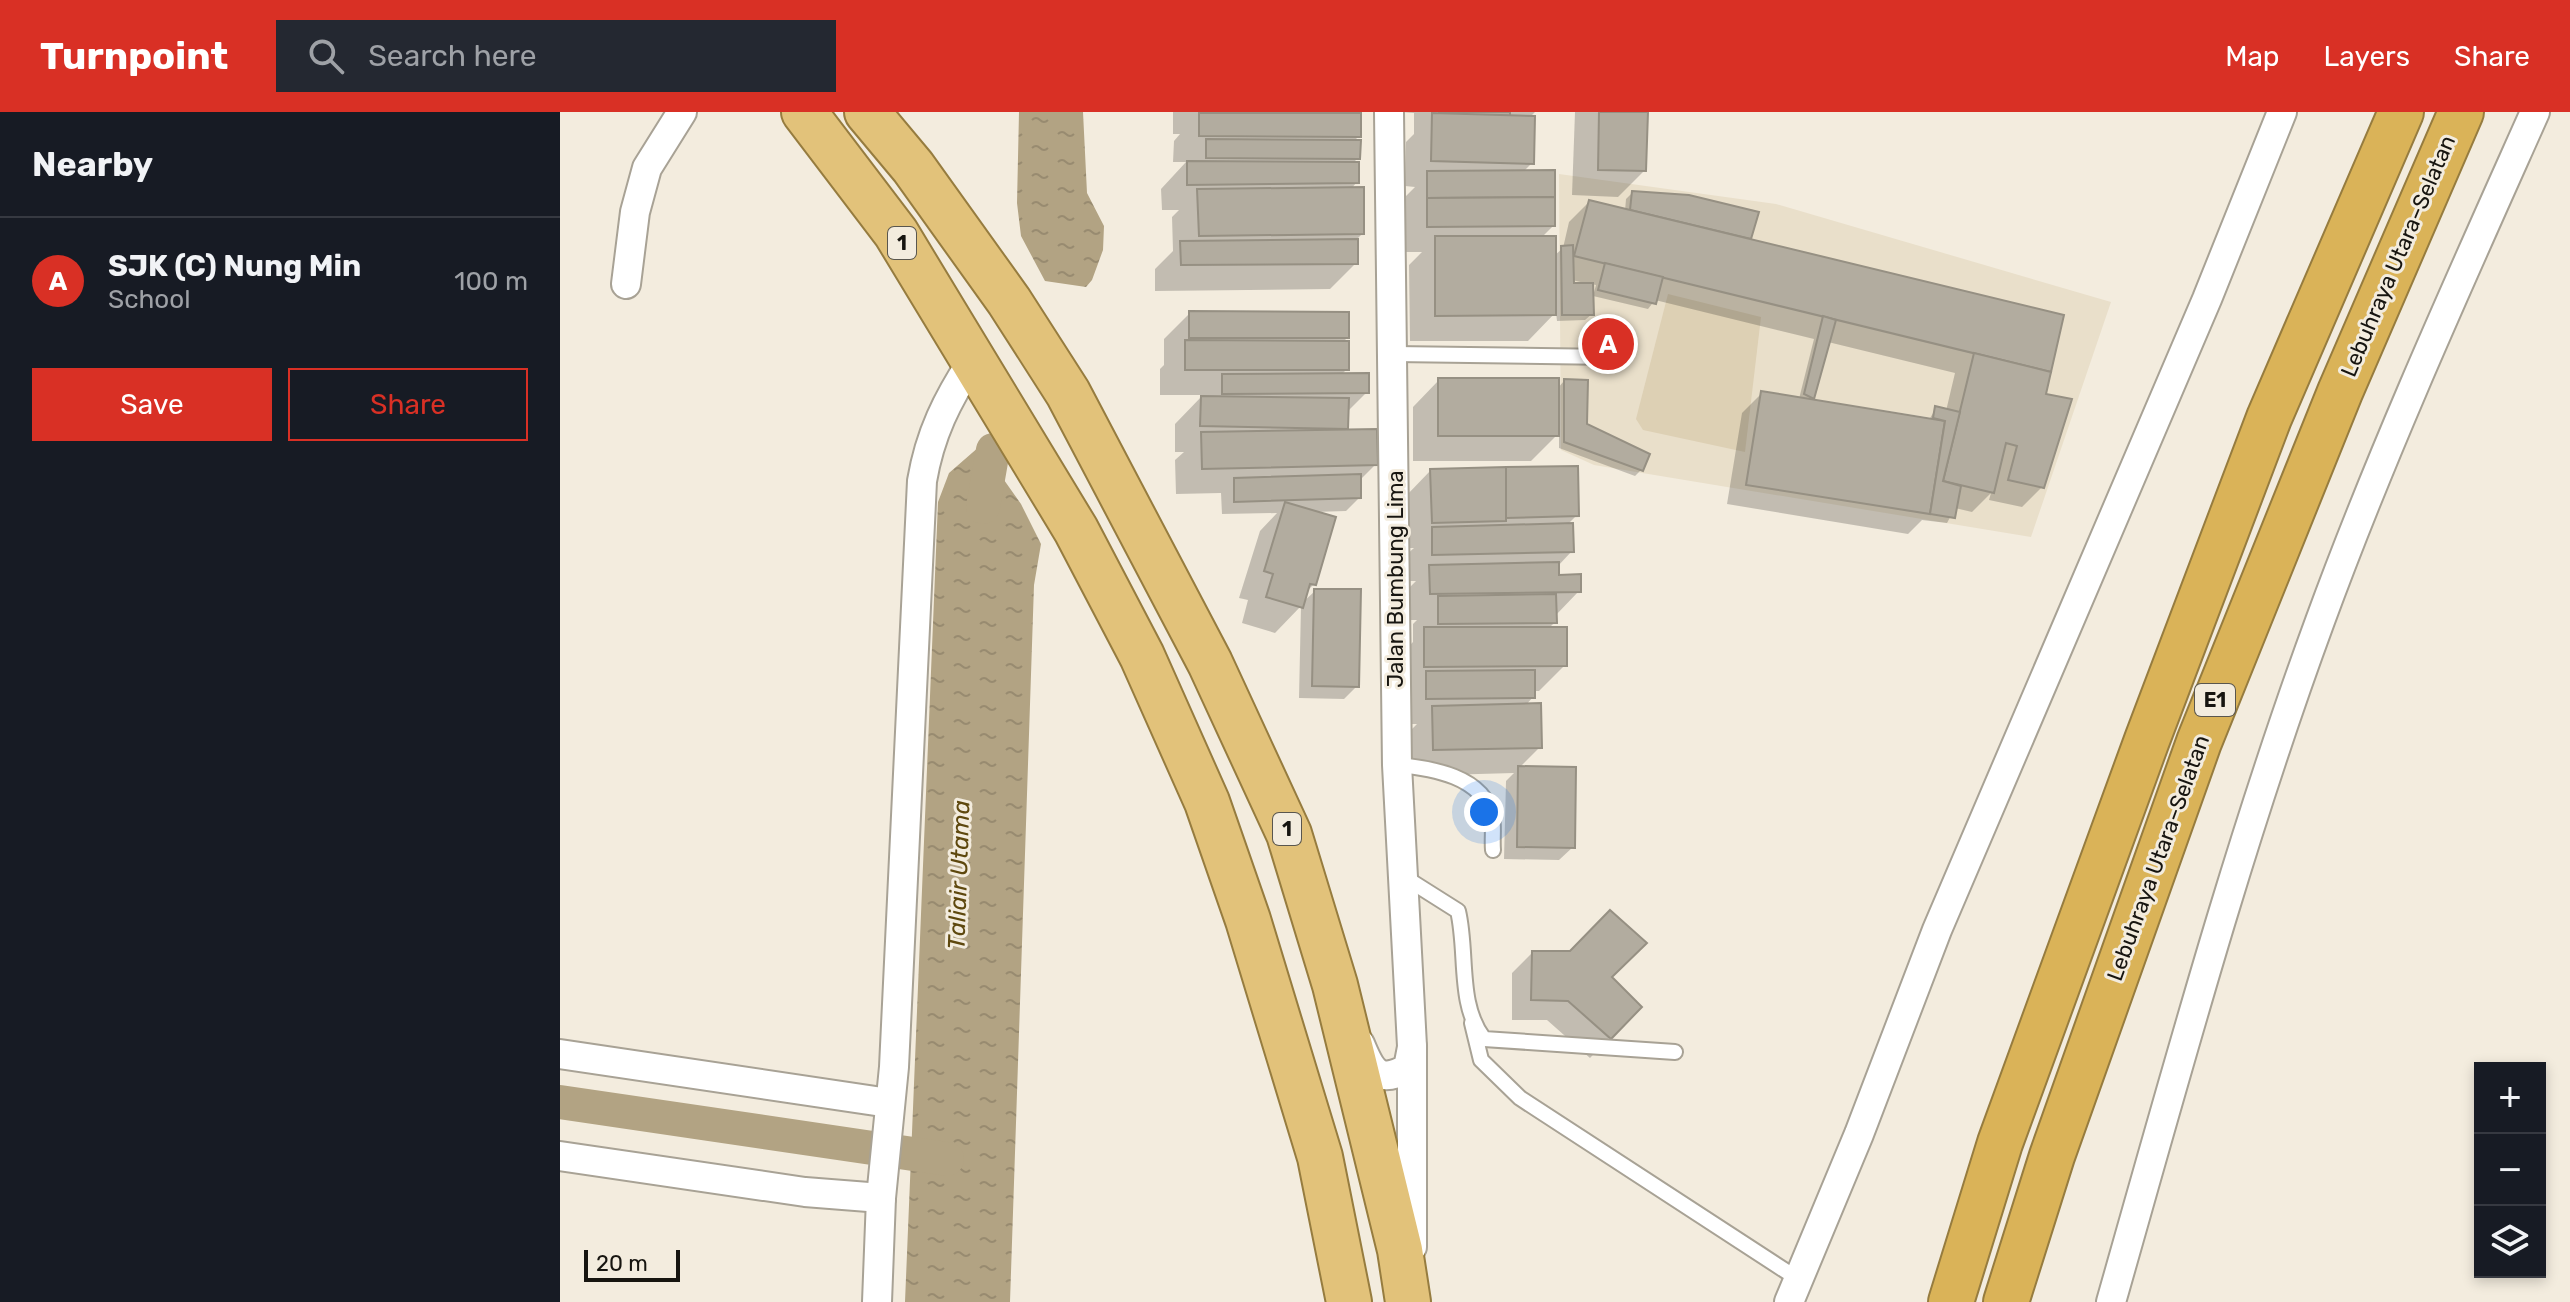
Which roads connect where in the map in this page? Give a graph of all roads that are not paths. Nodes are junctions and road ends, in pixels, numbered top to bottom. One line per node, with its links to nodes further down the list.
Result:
1 (682, 112): 9 (street)
2 (804, 112): 12 (highway, 1)
3 (867, 112): 16 (highway, 1)
4 (1389, 112): 10 (street, Jalan Bumbung Lima)
5 (2282, 112): 24 (street)
6 (2401, 112): 29 (highway, E1)
7 (2461, 112): 30 (highway, Lebuhraya Utara–Selatan / E1)
8 (2535, 112): 31 (street)
9 (626, 284)
10 (1394, 354): 11 (lane); 13 (street, Jalan Bumbung Lima)
11 (1612, 357)
12 (980, 371): 21 (street); 26 (highway, 1)
13 (1397, 765): 14 (lane); 15 (street, Jalan Bumbung Lima)
14 (1493, 850)
15 (1401, 874): 17 (lane); 18 (street, Jalan Bumbung Lima)
16 (1335, 985): 18 (street); 27 (highway, 1)
17 (1472, 1023): 19 (lane); 24 (lane)
18 (1412, 1046): 28 (street, Jalan Bumbung Lima)
19 (1675, 1052)
20 (560, 1054): 21 (street)
21 (889, 1111): 23 (street)
22 (560, 1156): 23 (street)
23 (882, 1189): 25 (street)
24 (1793, 1291)
25 (877, 1302)
26 (1349, 1302)
27 (1408, 1302)
28 (1414, 1302)
29 (1951, 1302)
30 (2006, 1302)
31 (2111, 1302)

